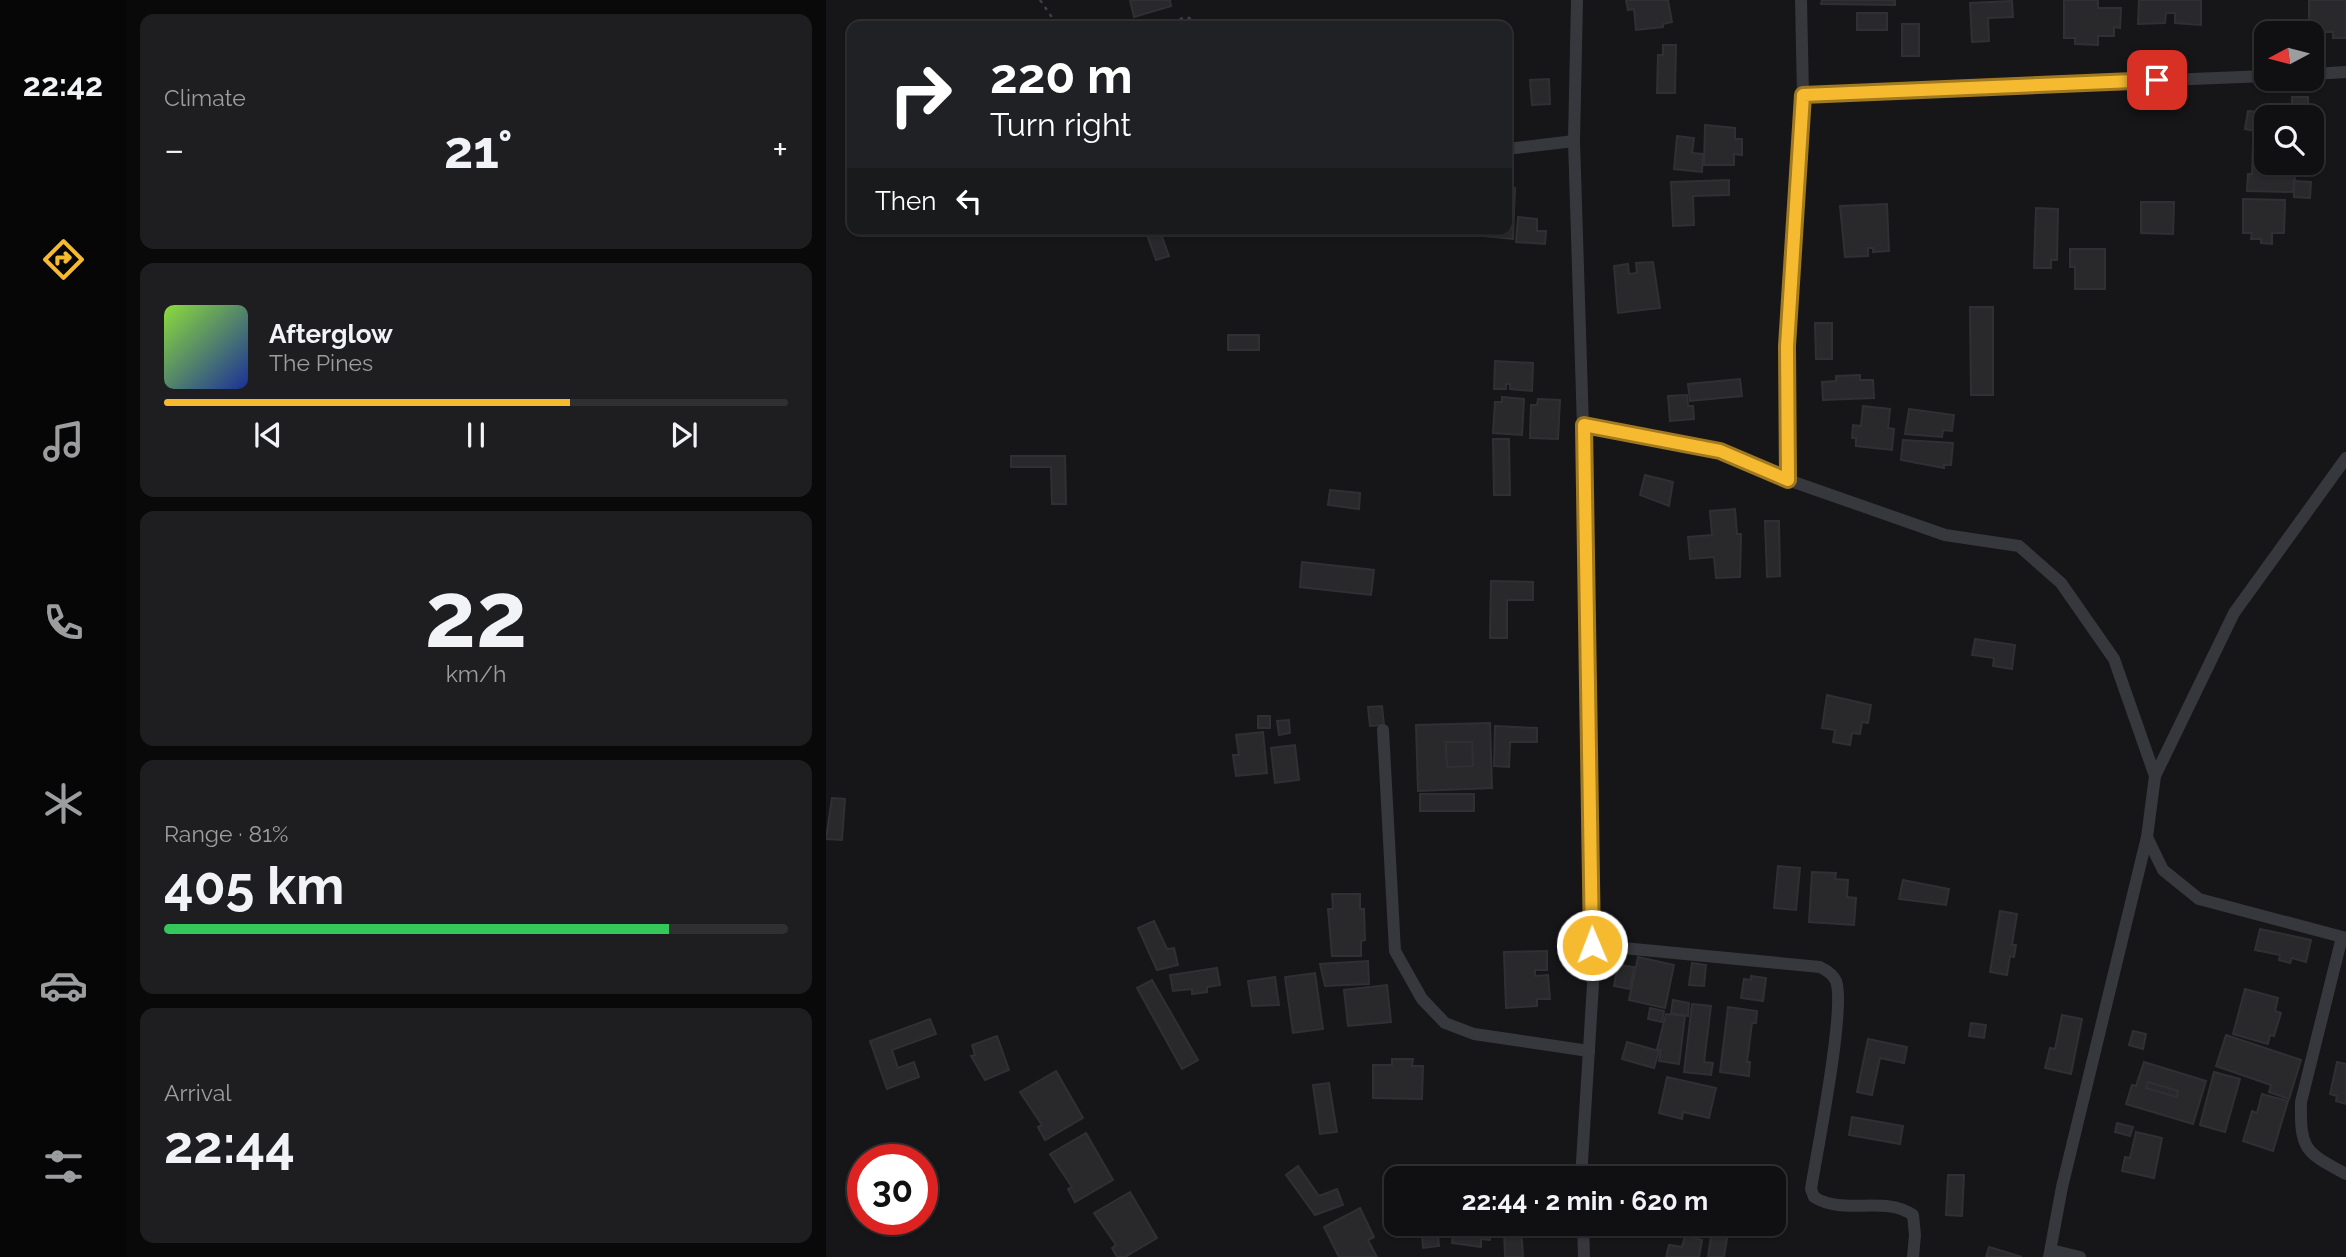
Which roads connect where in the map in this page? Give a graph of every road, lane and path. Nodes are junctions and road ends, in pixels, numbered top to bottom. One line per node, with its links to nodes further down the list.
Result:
1 (1040, 0): 4 (path)
2 (1577, 0): 11 (street)
3 (1801, 0): 10 (street)
4 (1055, 21)
5 (1173, 21): 6 (path)
6 (1195, 21)
7 (2346, 72): 8 (street)
8 (2324, 73)
9 (2254, 76): 10 (street)
10 (1803, 95): 15 (street)
11 (1574, 141): 12 (street); 13 (street)
12 (1512, 148)
13 (1584, 425): 15 (street); 20 (street)
14 (2346, 458): 17 (street)
15 (1788, 480): 17 (street)
16 (1382, 730): 21 (street)
17 (2155, 776): 18 (street)
18 (2147, 837): 19 (street); 25 (street)
19 (2344, 937): 23 (street)
20 (1592, 945): 21 (street); 27 (street)
21 (1588, 1051): 22 (street)
22 (1582, 1166)
23 (2346, 1174)
24 (1583, 1236): 26 (street)
25 (2050, 1254): 28 (street)
26 (1584, 1257)
27 (1913, 1257)
28 (2080, 1257)

